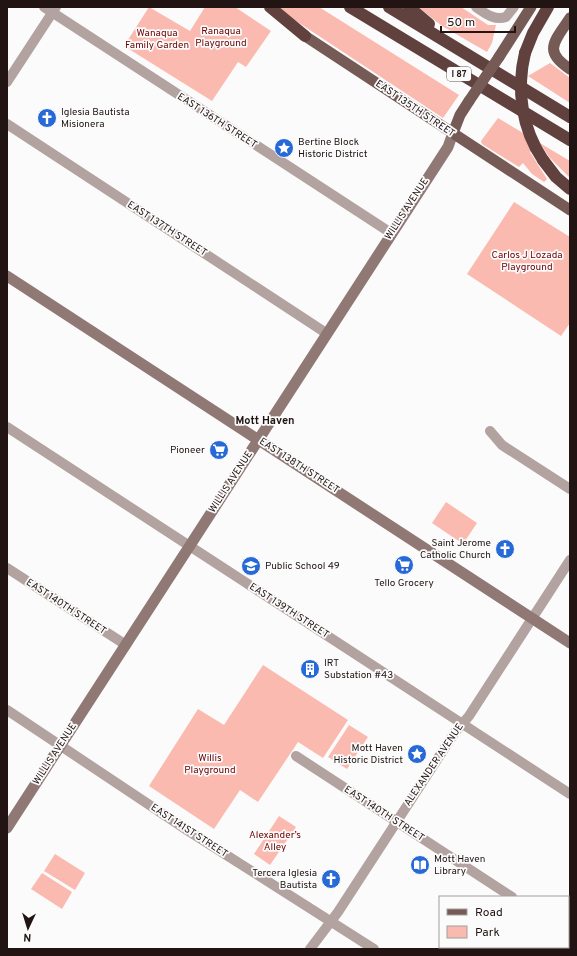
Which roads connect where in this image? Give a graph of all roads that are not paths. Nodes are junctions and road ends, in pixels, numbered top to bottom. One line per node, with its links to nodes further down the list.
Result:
1 (44, 7): 11 (street, EAST 136TH STREET)
2 (261, 7): 13 (main road, EAST 135TH STREET)
3 (270, 7): 13 (highway)
4 (350, 7): 20 (highway, I 87)
5 (389, 7): 14 (highway, I 87)
6 (409, 7): 14 (highway)
7 (476, 7): 8 (street)
8 (514, 7)
9 (531, 7): 19 (main road, bridge)
10 (548, 7): 21 (highway, bridge)
11 (54, 10): 16 (street); 23 (street, EAST 136TH STREET)
12 (570, 18): 15 (main road)
13 (305, 36): 19 (main road, EAST 135TH STREET)
14 (464, 53): 17 (highway, I 87)
15 (570, 69)
16 (7, 82)
17 (570, 117)
18 (7, 124): 25 (street, EAST 137TH STREET)
19 (453, 134): 22 (main road, EAST 135TH STREET); 23 (main road, WILLIS AVENUE)
20 (570, 140)
21 (570, 189)
22 (570, 210)
23 (391, 233): 25 (main road, WILLIS AVENUE)
24 (7, 276): 28 (main road, EAST 138TH STREET)
25 (326, 333): 28 (main road, WILLIS AVENUE)
26 (7, 427): 30 (street, EAST 139TH STREET)
27 (490, 431): 29 (street)
28 (258, 439): 30 (main road, WILLIS AVENUE); 33 (main road, EAST 138TH STREET)
29 (570, 489)
30 (190, 546): 35 (main road, WILLIS AVENUE); 37 (street, EAST 139TH STREET)
31 (570, 560): 33 (street, ALEXANDER AVENUE)
32 (7, 568): 35 (street, EAST 140TH STREET)
33 (532, 618): 34 (main road, EAST 138TH STREET); 37 (street, ALEXANDER AVENUE)
34 (570, 643)
35 (126, 645): 38 (main road, WILLIS AVENUE)
36 (7, 710): 38 (street, EAST 141ST STREET)
37 (462, 723): 40 (street, EAST 139TH STREET); 41 (street, ALEXANDER AVENUE)
38 (60, 745): 42 (main road, WILLIS AVENUE); 44 (street, EAST 141ST STREET)
39 (296, 756): 41 (street, EAST 140TH STREET)
40 (570, 794)
41 (396, 822): 43 (street, EAST 140TH STREET); 44 (street, ALEXANDER AVENUE)
42 (7, 828)
43 (510, 896)
44 (330, 921): 45 (street, ALEXANDER AVENUE); 46 (street, EAST 141ST STREET)
45 (310, 949)
46 (374, 949)

